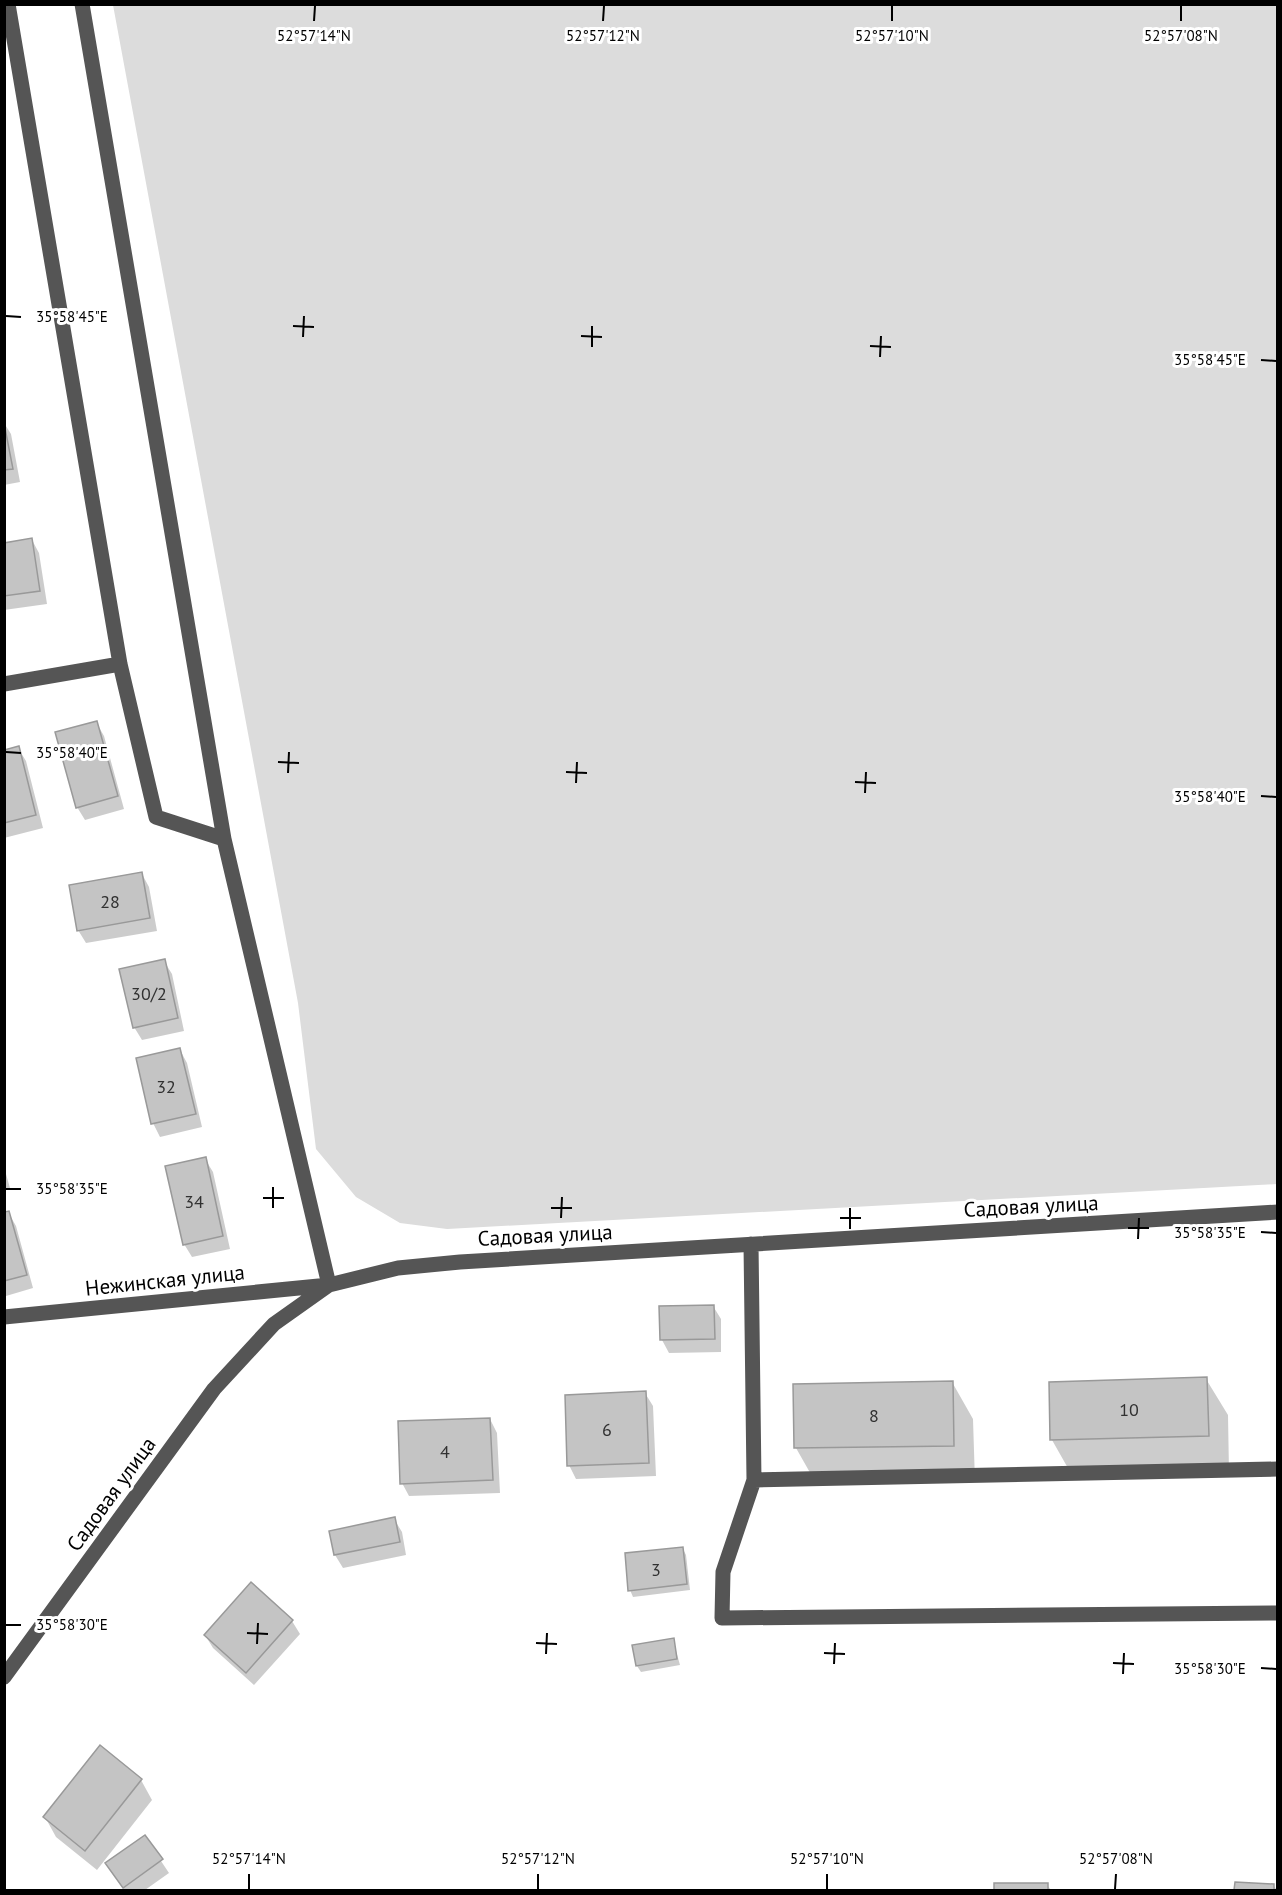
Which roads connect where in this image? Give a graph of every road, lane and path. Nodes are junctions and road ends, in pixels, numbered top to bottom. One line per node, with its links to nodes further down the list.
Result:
1 (8, 4): 3 (street)
2 (81, 4): 5 (street)
3 (120, 664): 4 (street); 5 (street)
4 (4, 684)
5 (224, 839): 8 (street)
6 (1278, 1212): 7 (street, Садовая улица)
7 (751, 1244): 8 (street, Садовая улица); 11 (street)
8 (329, 1285): 9 (street, Нежинская улица); 13 (street, Садовая улица)
9 (4, 1317)
10 (1278, 1469): 11 (street)
11 (754, 1480): 12 (street)
12 (1278, 1613)
13 (4, 1677)

